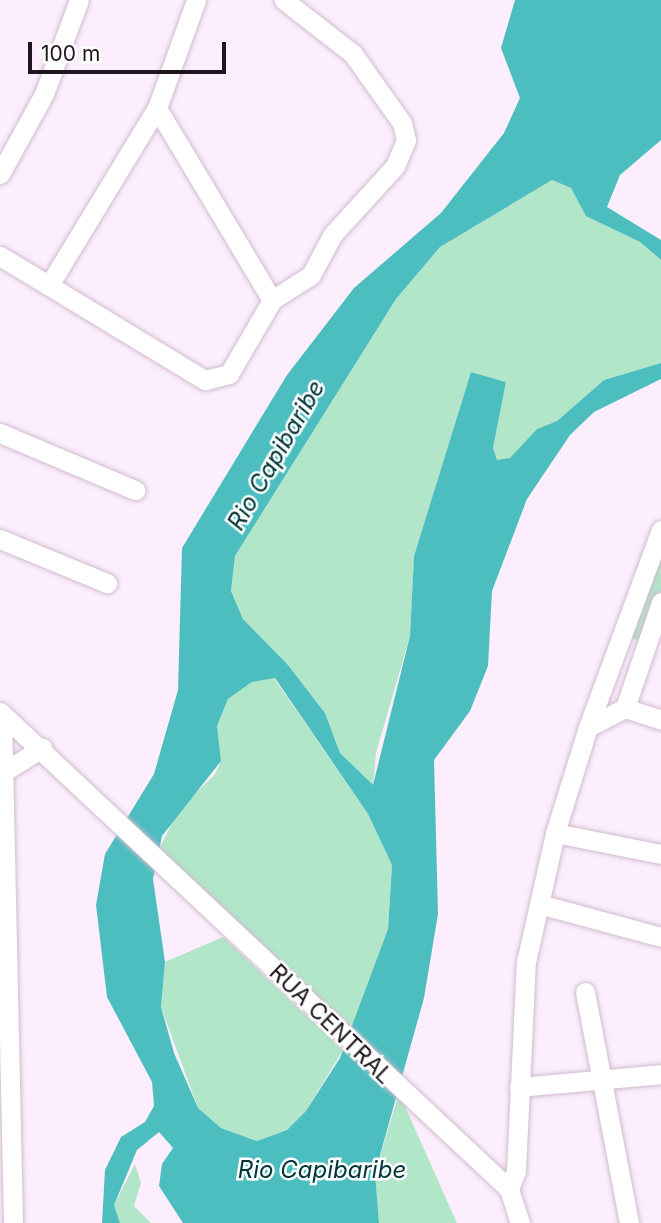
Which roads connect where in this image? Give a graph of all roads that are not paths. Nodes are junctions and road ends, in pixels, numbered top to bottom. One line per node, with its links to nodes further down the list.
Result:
1 (79, 0): 5 (street)
2 (196, 0): 4 (street)
3 (284, 0): 8 (street)
4 (157, 108): 7 (street); 8 (street)
5 (0, 174)
6 (0, 256): 7 (street)
7 (51, 282): 8 (street)
8 (272, 300)
9 (0, 433): 10 (street)
10 (135, 490)
11 (661, 530): 18 (street)
12 (0, 539): 13 (street)
13 (107, 583)
14 (661, 602): 15 (street)
15 (625, 708): 17 (street); 18 (street)
16 (1, 713): 19 (street); 20 (street)
17 (661, 720)
18 (588, 727): 21 (street)
19 (42, 748): 20 (street); 30 (street, RUA CENTRAL)
20 (5, 771): 26 (street)
21 (555, 832): 22 (street); 23 (street)
22 (661, 854)
23 (539, 904): 24 (street); 29 (street)
24 (661, 937)
25 (584, 992): 28 (street)
26 (4, 1041): 31 (street)
27 (661, 1074): 28 (street)
28 (601, 1085): 29 (street); 33 (street)
29 (519, 1087): 30 (street)
30 (509, 1189): 32 (street)
31 (13, 1223)
32 (520, 1223)
33 (629, 1223)

